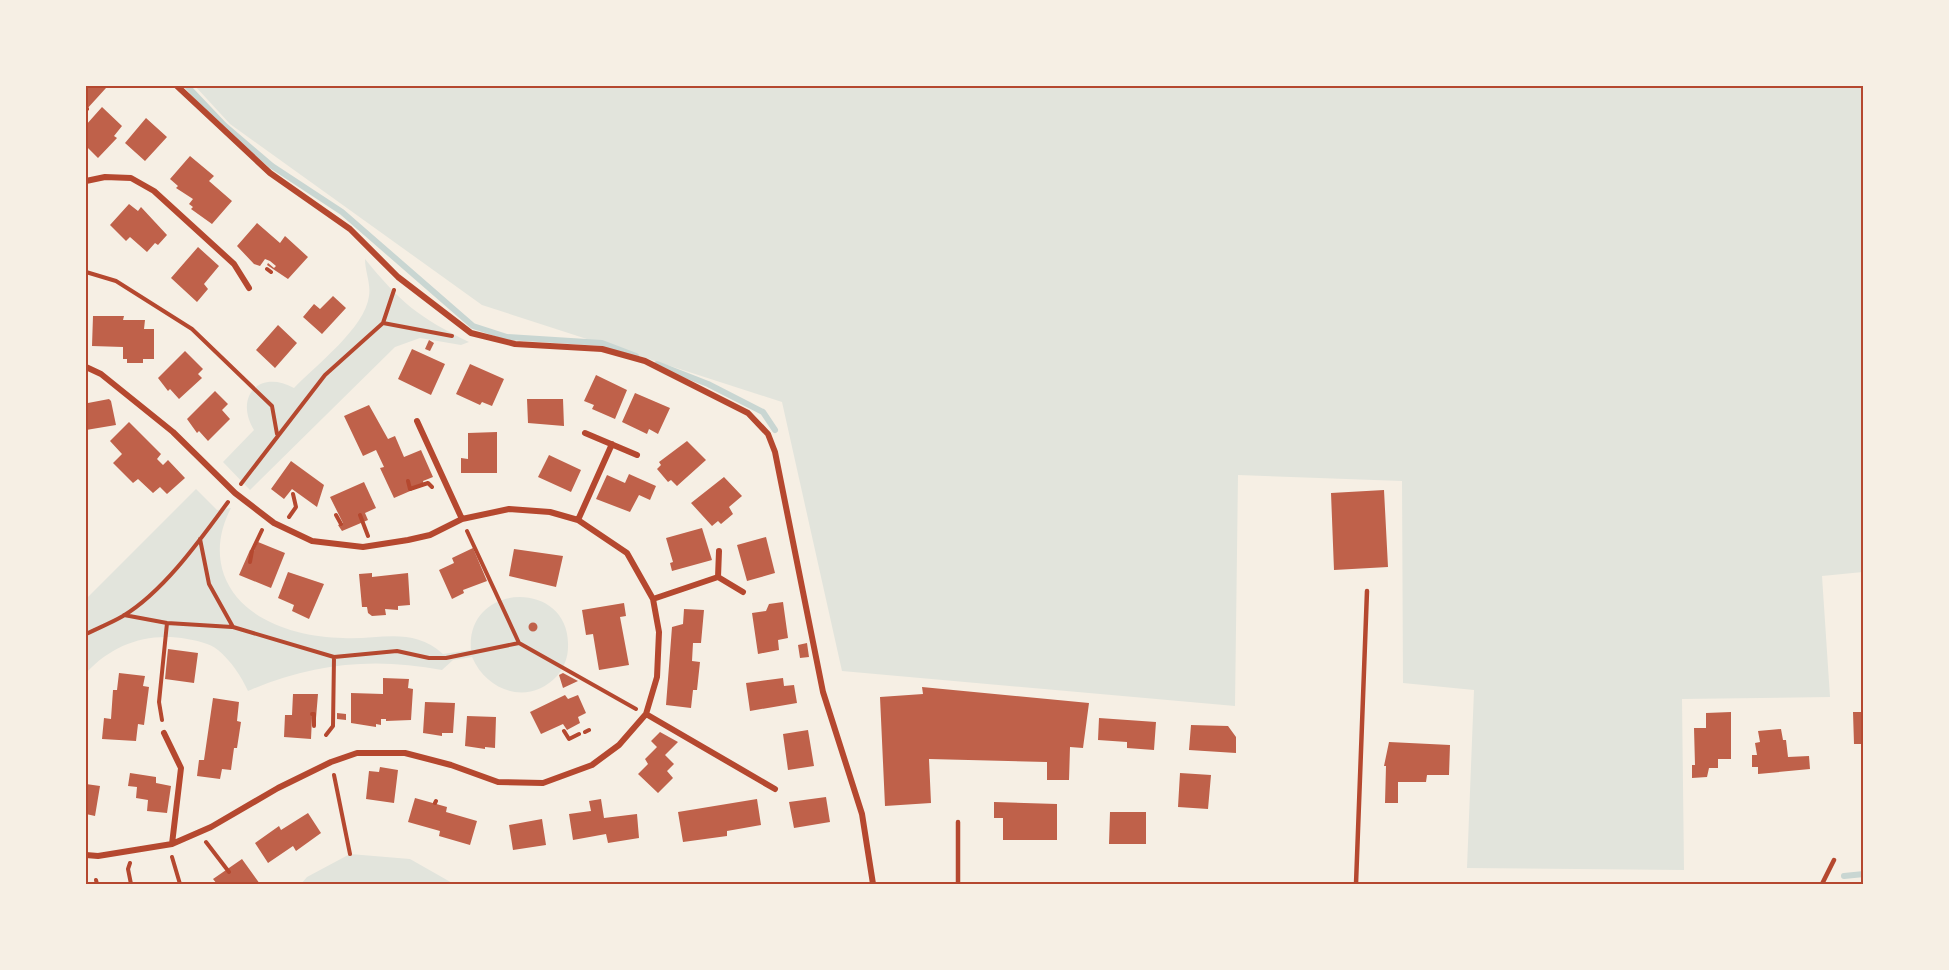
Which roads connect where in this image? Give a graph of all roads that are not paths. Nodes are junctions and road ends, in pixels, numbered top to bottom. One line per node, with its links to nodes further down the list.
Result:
1 (177, 86): 23 (street)
2 (86, 181): 3 (street)
3 (249, 288)
4 (86, 367): 9 (street)
5 (417, 421): 9 (street)
6 (585, 433): 7 (street)
7 (612, 444): 8 (street); 10 (street)
8 (637, 455)
9 (462, 519): 10 (street)
10 (578, 520): 15 (street)
11 (719, 551): 12 (street)
12 (718, 577): 14 (street); 15 (street)
13 (1367, 591): 25 (lane)
14 (742, 592)
15 (653, 599): 16 (street)
16 (646, 714): 18 (street); 20 (street)
17 (164, 733): 20 (street)
18 (775, 789)
19 (958, 822): 24 (lane)
20 (172, 844): 21 (street)
21 (86, 855)
22 (1834, 860): 26 (lane)
23 (873, 885)
24 (958, 885)
25 (1356, 885)
26 (1822, 885)

